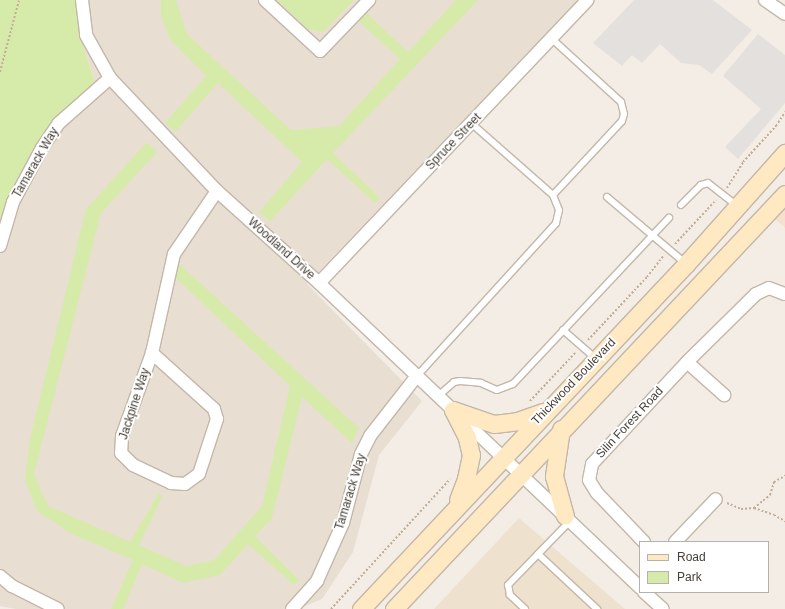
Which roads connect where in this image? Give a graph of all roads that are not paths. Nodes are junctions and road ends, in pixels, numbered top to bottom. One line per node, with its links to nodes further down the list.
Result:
1 (82, 0): 8 (street, Woodland Drive)
2 (265, 0): 3 (street)
3 (369, 0)
4 (588, 0): 7 (street, Spruce Street)
5 (765, 0): 6 (street)
6 (785, 14)
7 (552, 39): 9 (street, Spruce Street); 13 (lane)
8 (110, 78): 11 (street, Woodland Drive); 19 (street, Tamarack Way)
9 (471, 123): 13 (lane); 21 (street, Spruce Street)
10 (785, 153): 16 (main road, Thickwood Boulevard)
11 (217, 191): 21 (street, Woodland Drive); 25 (street, Jackpine Way)
12 (785, 194): 23 (main road, Thickwood Boulevard)
13 (553, 195): 28 (lane)
14 (607, 197): 18 (lane)
15 (681, 205): 16 (lane)
16 (737, 206): 20 (main road, Thickwood Boulevard)
17 (669, 218): 18 (lane)
18 (652, 236): 20 (lane); 24 (lane)
19 (0, 246)
20 (686, 264): 23 (main road); 26 (main road, Thickwood Boulevard)
21 (319, 283): 28 (street, Woodland Drive)
22 (785, 294): 27 (street, Silin Forest Road)
23 (677, 308): 33 (main road, Thickwood Boulevard)
24 (563, 330): 26 (lane); 30 (lane)
25 (152, 353): 25 (street, Jackpine Way)
26 (596, 359): 32 (main road, Thickwood Boulevard)
27 (687, 362): 29 (street); 39 (street, Silin Forest Road)
28 (416, 377): 30 (street, Woodland Drive); 46 (street, Tamarack Way)
29 (724, 395)
30 (438, 396): 31 (street, Woodland Drive)
31 (453, 410): 32 (main road); 34 (street, Woodland Drive); 37 (main road)
32 (545, 412): 34 (main road, Thickwood Boulevard)
33 (561, 429): 35 (main road, Thickwood Boulevard); 38 (main road)
34 (504, 457): 35 (street, Woodland Drive); 37 (main road, Thickwood Boulevard)
35 (519, 473): 38 (street); 48 (main road, Thickwood Boulevard)
36 (716, 499): 40 (street)
37 (452, 511): 47 (main road, Thickwood Boulevard)
38 (567, 518): 41 (lane); 43 (street)
39 (643, 541)
40 (676, 541)
41 (538, 554): 49 (lane); 50 (lane)
42 (0, 576): 45 (street)
43 (639, 585)
44 (647, 593): 51 (street)
45 (58, 609)
46 (292, 609)
47 (361, 609)
48 (394, 609)
49 (525, 609)
50 (597, 609)
51 (663, 609)

